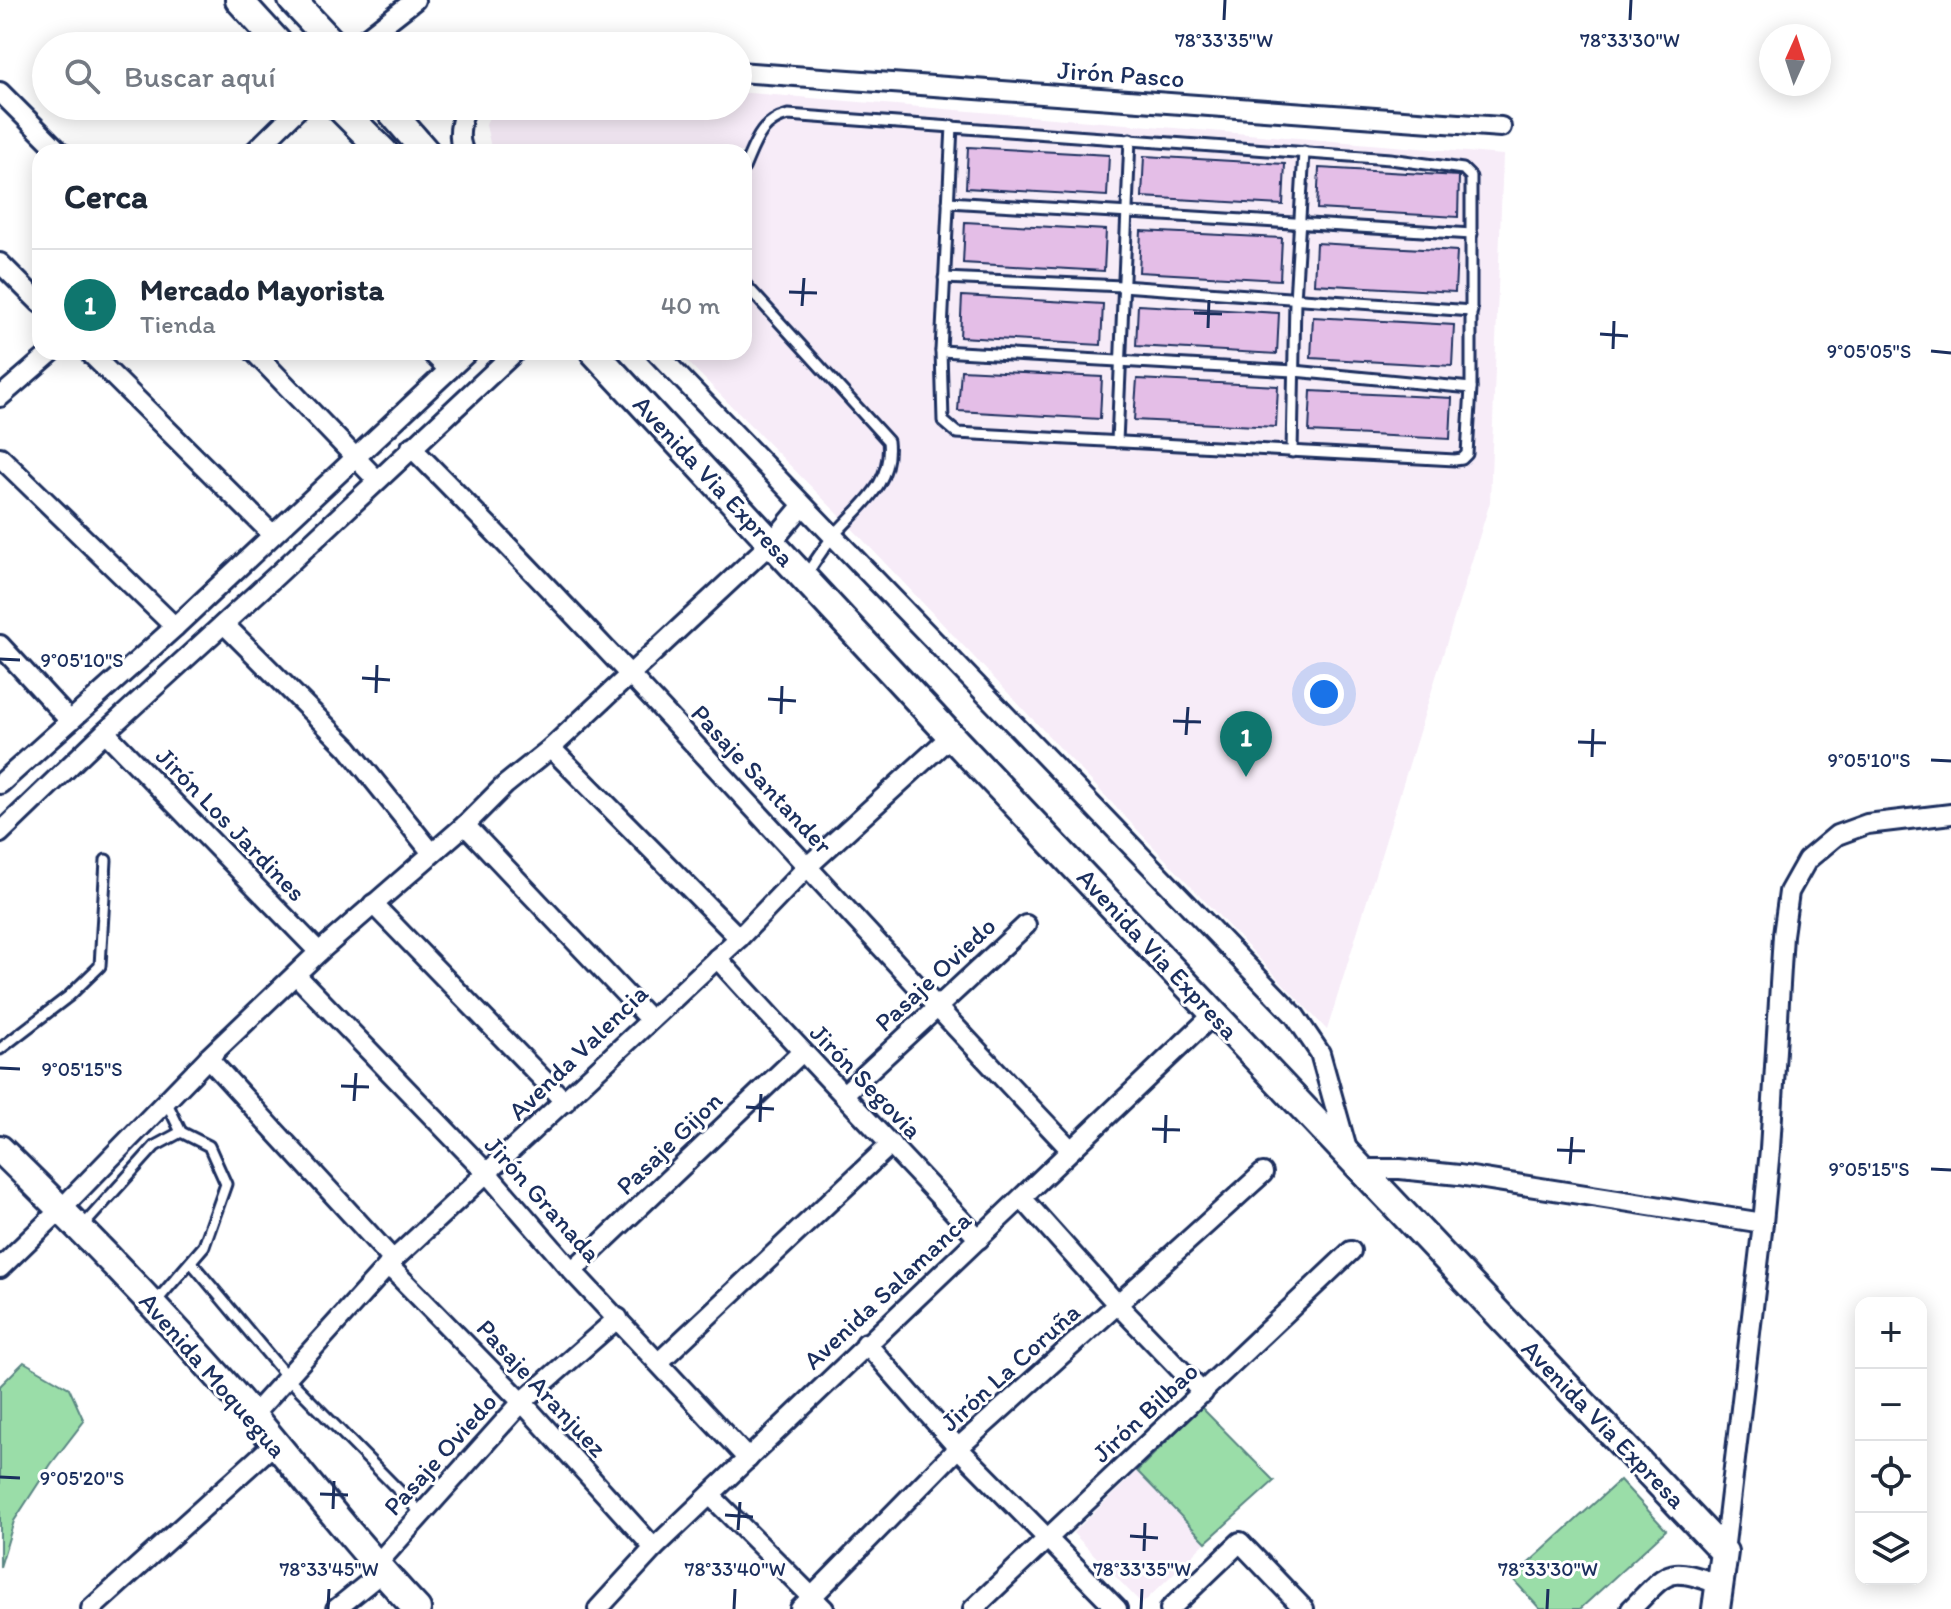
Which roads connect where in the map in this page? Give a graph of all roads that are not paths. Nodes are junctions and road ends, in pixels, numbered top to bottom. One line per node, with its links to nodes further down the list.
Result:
1 (239, 0): 4 (main road)
2 (292, 0): 5 (main road)
3 (415, 0): 6 (street)
4 (268, 32)
5 (322, 32)
6 (374, 32)
7 (752, 73): 14 (street, Jirón Pasco)
8 (0, 92): 16 (street)
9 (287, 120): 17 (street)
10 (352, 120): 18 (main road)
11 (398, 120): 19 (main road)
12 (461, 120): 20 (street)
13 (952, 126): 15 (lane); 21 (lane); 23 (lane)
14 (1501, 127)
15 (1130, 139): 22 (lane); 24 (lane)
16 (52, 144)
17 (262, 144)
18 (376, 144)
19 (419, 144)
20 (461, 144)
21 (752, 150)
22 (1304, 152): 25 (lane); 26 (lane)
23 (948, 202): 24 (lane); 28 (lane)
24 (1126, 212): 25 (lane); 29 (lane)
25 (1299, 224): 26 (lane); 32 (lane)
26 (1472, 234): 33 (lane)
27 (0, 263): 31 (street)
28 (944, 278): 29 (lane); 34 (lane)
29 (1122, 286): 32 (lane); 43 (lane)
30 (752, 292): 56 (lane)
31 (32, 295)
32 (1295, 300): 33 (lane); 45 (lane)
33 (1472, 311): 46 (lane)
34 (941, 351): 43 (lane); 48 (lane)
35 (43, 360): 47 (street)
36 (97, 360): 55 (street)
37 (262, 360): 52 (street)
38 (439, 360): 44 (street)
39 (460, 360): 44 (street)
40 (506, 360): 49 (street)
41 (601, 360): 57 (main road, Avenida Via Expresa)
42 (664, 360): 54 (street)
43 (1120, 360): 45 (lane); 48 (lane)
44 (449, 370): 52 (street)
45 (1294, 371): 46 (lane); 50 (lane)
46 (1471, 388): 50 (lane)
47 (0, 397)
48 (1117, 442): 50 (lane)
49 (411, 447): 53 (street); 62 (street, Pasaje Santander)
50 (1292, 452)
51 (0, 457): 60 (street)
52 (355, 459): 53 (street); 55 (street)
53 (377, 480): 59 (street)
54 (802, 506): 56 (street); 57 (street)
55 (273, 535): 60 (street)
56 (832, 537): 58 (lane); 93 (street)
57 (772, 542): 58 (main road, Avenida Via Expresa); 62 (street)
58 (804, 578): 65 (main road, Avenida Via Expresa)
59 (224, 624): 64 (street); 71 (street)
60 (175, 627): 63 (street)
61 (0, 645): 63 (street)
62 (628, 674): 66 (street); 73 (street, Pasaje Santander)
63 (70, 721): 67 (street)
64 (105, 732): 70 (street); 77 (street, Jirón Los Jardines)
65 (951, 736): 73 (street, Avenda Valencia); 81 (main road, Avenida Via Expresa)
66 (551, 748): 69 (street); 76 (street)
67 (0, 784)
68 (1951, 814): 98 (street)
69 (465, 825): 71 (street); 82 (street)
70 (0, 833)
71 (432, 853): 74 (street)
72 (106, 860): 83 (lane)
73 (808, 866): 76 (street, Avenda Valencia); 80 (street, Pasaje Santander)
74 (373, 904): 77 (street); 88 (street)
75 (1026, 925): 80 (street, Pasaje Oviedo)
76 (739, 938): 78 (street, Avenda Valencia)
77 (319, 952): 79 (street)
78 (717, 958): 82 (street, Avenda Valencia); 84 (street, Jirón Segovia)
79 (297, 976): 85 (street); 94 (street, Jirón Granada)
80 (936, 1009): 86 (street, Pasaje Oviedo); 92 (street, Pasaje Santander)
81 (1215, 1013): 92 (street, Avenida Salamanca); 93 (main road, Avenida Via Expresa)
82 (649, 1019): 88 (street, Avenda Valencia)
83 (0, 1049)
84 (802, 1052): 86 (street, Jirón Segovia); 105 (street, Pasaje Gijon)
85 (208, 1058): 87 (street); 103 (street, Pasaje Aranjuez)
86 (844, 1094): 90 (street, Jirón Segovia)
87 (166, 1101): 89 (lane); 97 (street)
88 (565, 1102): 94 (street, Avenda Valencia)
89 (181, 1132): 99 (lane); 102 (lane)
90 (891, 1144): 100 (street, Jirón Segovia); 110 (street)
91 (0, 1149): 97 (main road, Avenida Moquegua)
92 (1071, 1150): 96 (street, Avenida Salamanca)
93 (1354, 1162): 98 (street); 122 (main road, Avenida Via Expresa)
94 (487, 1173): 103 (street, Avenda Valencia); 105 (street, Jirón Granada)
95 (1263, 1173): 107 (street, Jirón La Coruña)
96 (1022, 1198): 100 (street, Avenida Salamanca); 107 (street)
97 (61, 1209): 99 (main road, Avenida Moquegua); 104 (street)
98 (1763, 1223): 122 (street)
99 (80, 1229): 106 (main road, Avenida Moquegua)
100 (979, 1239): 109 (street, Avenida Salamanca)
101 (1351, 1251): 112 (street, Jirón Bilbao)
102 (191, 1262): 106 (lane); 111 (lane)
103 (391, 1263): 111 (street, Avenda Valencia); 113 (street, Pasaje Aranjuez)
104 (0, 1268)
105 (572, 1271): 108 (street, Jirón Granada)
106 (154, 1305): 114 (main road, Avenida Moquegua)
107 (1118, 1305): 112 (street); 116 (street, Jirón La Coruña)
108 (618, 1318): 110 (street, Jirón Granada); 113 (street, Pasaje Oviedo)
109 (866, 1343): 116 (street); 117 (street, Avenida Salamanca)
110 (659, 1362): 117 (street, Jirón Granada)
111 (287, 1377): 114 (street, Avenda Valencia); 119 (lane)
112 (1203, 1393): 120 (street, Jirón Bilbao)
113 (522, 1402): 119 (street, Pasaje Oviedo); 121 (street, Pasaje Aranjuez)
114 (252, 1416): 115 (main road, Avenida Moquegua)
115 (274, 1444): 123 (main road, Avenida Moquegua); 126 (street)
116 (958, 1448): 120 (street); 125 (street, Jirón La Coruña)
117 (748, 1459): 118 (street, Avenida Salamanca)
118 (710, 1495): 121 (street, Avenida Salamanca); 125 (street)
119 (422, 1514): 123 (street, Pasaje Oviedo)
120 (1047, 1539): 130 (street, Jirón Bilbao); 131 (street)
121 (654, 1548): 129 (street, Avenida Salamanca)
122 (1724, 1552): 124 (main road)
123 (379, 1568): 127 (street, Pasaje Oviedo); 128 (main road, Avenida Moquegua)
124 (1717, 1596): 134 (street)
125 (812, 1605)
126 (91, 1609)
127 (336, 1609)
128 (417, 1609)
129 (598, 1609)
130 (973, 1609)
131 (1117, 1609)
132 (1170, 1609): 133 (street)
133 (1304, 1609)
134 (1631, 1609)

